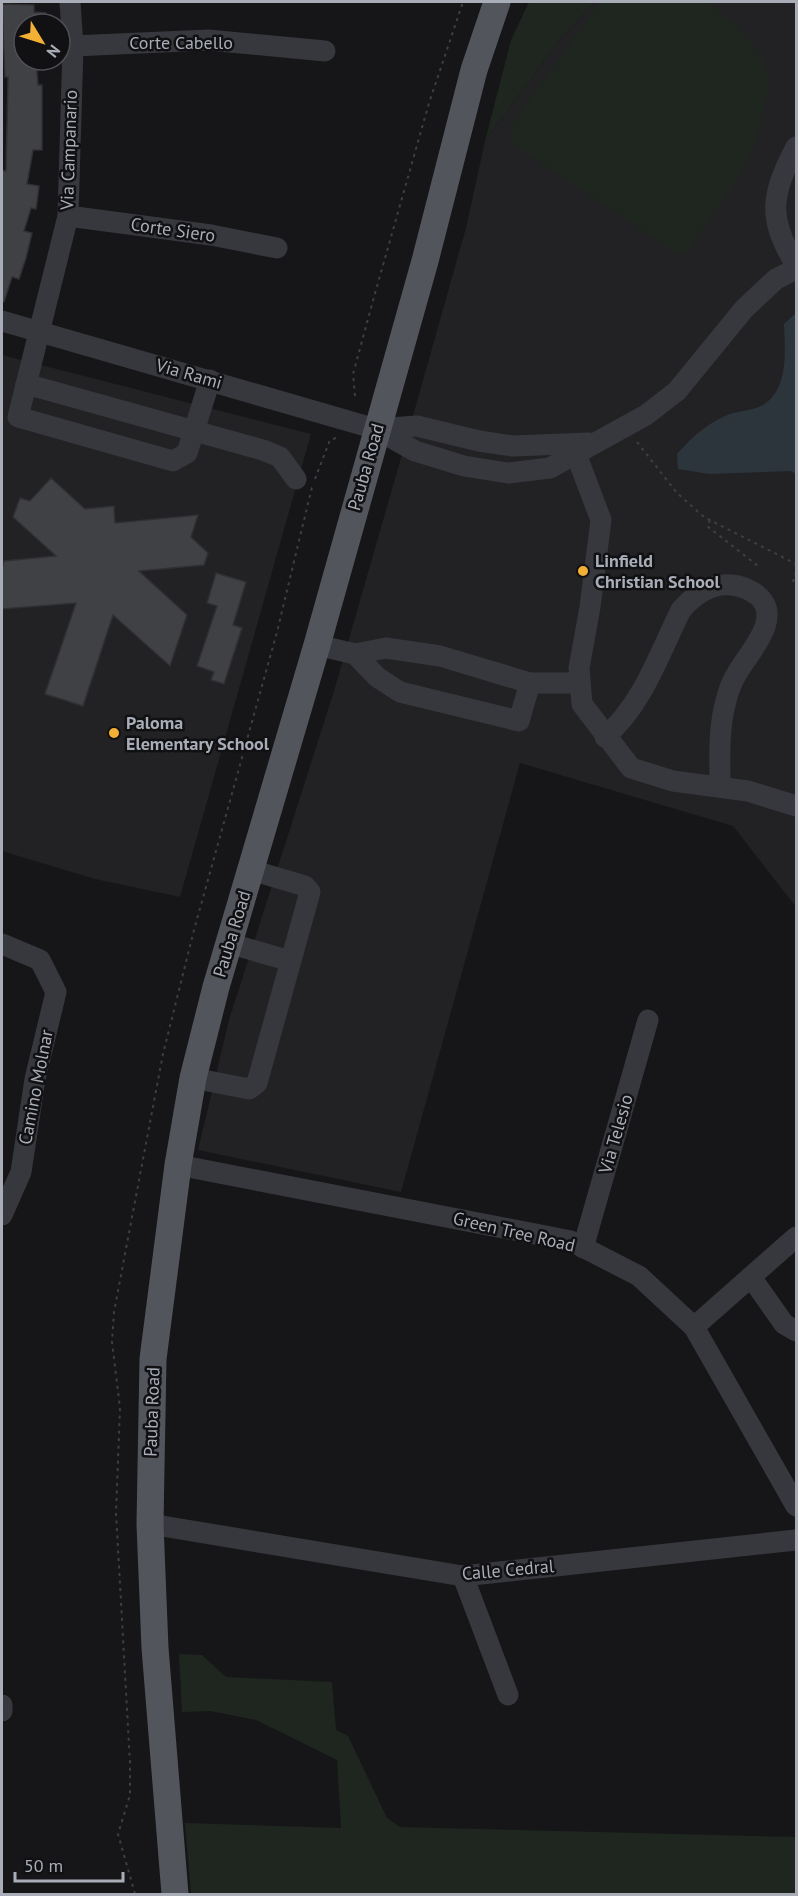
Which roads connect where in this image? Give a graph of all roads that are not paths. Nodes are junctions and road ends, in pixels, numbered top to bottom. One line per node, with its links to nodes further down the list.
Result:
1 (70, 2): 3 (street, Via Campanario)
2 (497, 2): 14 (main road, Pauba Road)
3 (73, 46): 4 (street, Corte Cabello); 6 (street, Via Campanario)
4 (325, 51)
5 (796, 147): 8 (street)
6 (68, 216): 7 (street, Corte Siero); 10 (street, Via Campanario)
7 (277, 248)
8 (796, 267): 16 (street)
9 (2, 321): 10 (street, Via Rami)
10 (39, 332): 11 (street, Via Rami); 12 (street, Via Campanario)
11 (210, 380): 14 (street, Via Rami); 15 (street)
12 (26, 384): 13 (street, Via Campanario); 15 (street)
13 (10, 415): 15 (street)
14 (376, 429): 16 (street); 17 (street); 19 (main road, Pauba Road)
15 (194, 431): 18 (street)
16 (600, 442): 17 (street)
17 (576, 454): 22 (street)
18 (296, 479)
19 (317, 645): 20 (street); 26 (main road, Pauba Road)
20 (355, 654): 21 (street); 21 (street)
21 (530, 683): 22 (street)
22 (580, 683): 23 (street)
23 (605, 737): 24 (street); 24 (street)
24 (720, 787): 25 (street)
25 (796, 806)
26 (251, 870): 27 (main road, Pauba Road); 29 (street)
27 (228, 943): 29 (street); 31 (main road, Pauba Road)
28 (2, 944): 33 (street, Camino Molnar)
29 (290, 961): 31 (street)
30 (648, 1020): 35 (street, Via Telesio)
31 (193, 1078): 32 (main road, Pauba Road)
32 (178, 1165): 35 (street, Green Tree Road); 40 (main road, Pauba Road)
33 (2, 1215)
34 (796, 1237): 36 (street)
35 (583, 1248): 37 (street, Green Tree Road)
36 (751, 1277): 37 (street); 38 (street)
37 (694, 1327): 39 (street, Green Tree Road)
38 (796, 1331)
39 (796, 1506)
40 (150, 1524): 42 (street, Calle Cedral); 46 (main road, Pauba Road)
41 (796, 1540): 42 (street, Calle Cedral)
42 (463, 1576): 43 (street)
43 (508, 1695)
44 (2, 1705): 45 (street)
45 (2, 1711)
46 (175, 1894)

